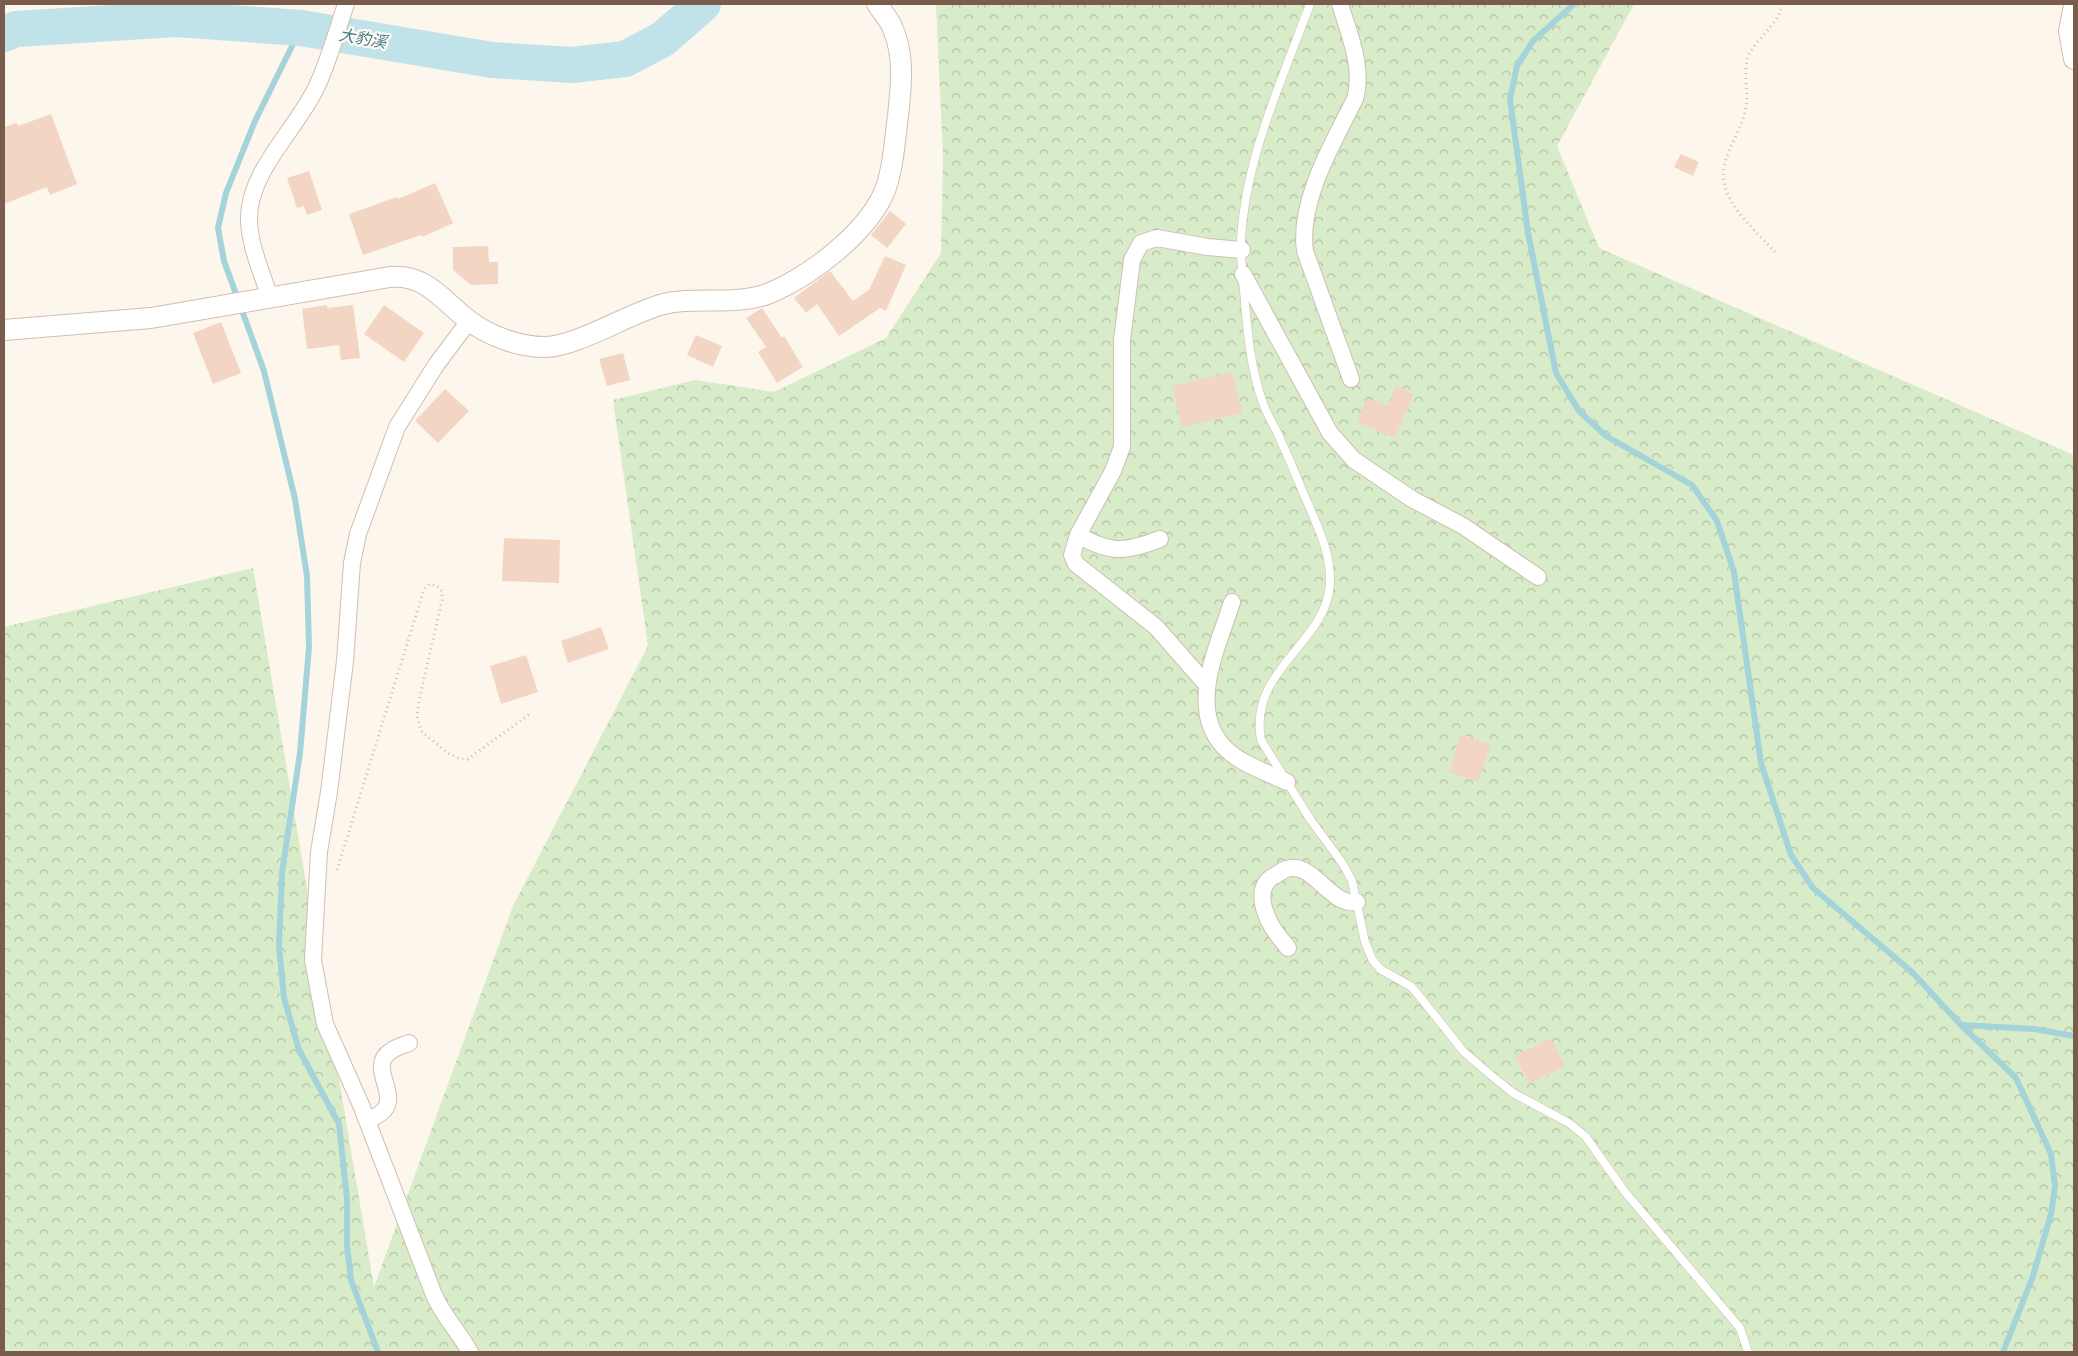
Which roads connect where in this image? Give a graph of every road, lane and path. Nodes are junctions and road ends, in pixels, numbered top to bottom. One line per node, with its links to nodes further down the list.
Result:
1 (346, 4): 11 (street)
2 (876, 4): 12 (street)
3 (1310, 4): 8 (lane)
4 (1340, 4): 14 (street)
5 (1782, 4): 9 (path)
6 (2074, 6): 7 (street)
7 (2074, 59)
8 (1242, 250): 10 (lane); 15 (street)
9 (1775, 252)
10 (1243, 274): 17 (street); 21 (lane)
11 (261, 299): 12 (street); 13 (street)
12 (469, 321): 26 (street)
13 (4, 330)
14 (1350, 379)
15 (1078, 535): 16 (street); 19 (street)
16 (1160, 538)
17 (1538, 577)
18 (1232, 602): 19 (street)
19 (1206, 684): 21 (street)
20 (530, 713): 22 (path)
21 (1287, 782): 23 (lane)
22 (335, 877)
23 (1357, 902): 24 (street); 28 (lane)
24 (1288, 948)
25 (410, 1043): 26 (street)
26 (367, 1121): 27 (street)
27 (470, 1352)
28 (1748, 1352)

